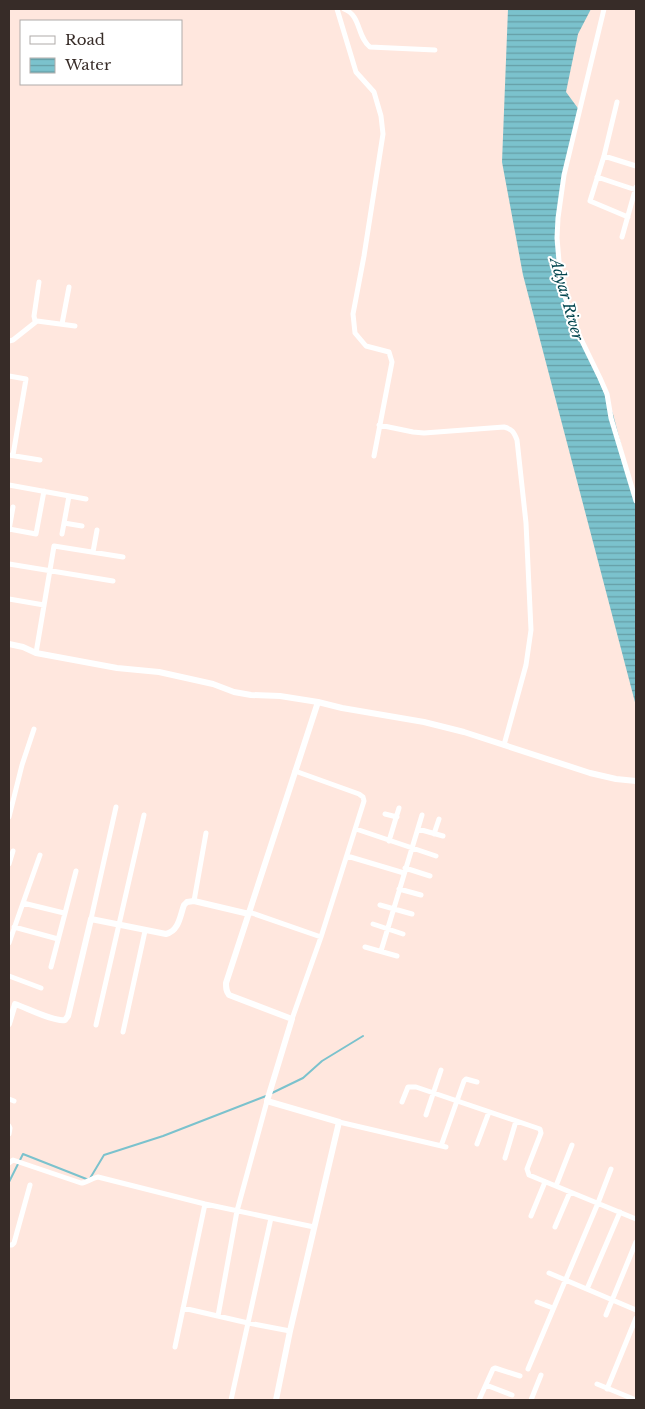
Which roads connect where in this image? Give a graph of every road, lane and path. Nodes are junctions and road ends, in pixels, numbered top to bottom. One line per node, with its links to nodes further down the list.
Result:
1 (337, 9): 19 (street)
2 (344, 9): 4 (street)
3 (604, 9): 27 (street)
4 (435, 50)
5 (617, 102): 6 (street)
6 (604, 156): 7 (street); 8 (street)
7 (636, 166)
8 (597, 177): 9 (street); 10 (street)
9 (636, 188): 10 (street)
10 (628, 217): 11 (street)
11 (622, 237)
12 (39, 282): 14 (street)
13 (69, 287): 15 (street)
14 (35, 321): 15 (street); 17 (street)
15 (62, 324): 16 (street)
16 (75, 326)
17 (11, 340)
18 (9, 376): 20 (street)
19 (379, 425): 21 (street); 45 (street)
20 (11, 455): 22 (street)
21 (374, 456)
22 (40, 460)
23 (9, 485): 24 (street)
24 (44, 491): 25 (street); 31 (street)
25 (69, 496): 26 (street); 29 (street)
26 (86, 498)
27 (636, 501)
28 (13, 507): 31 (street)
29 (64, 523): 30 (street); 33 (street)
30 (82, 526)
31 (9, 530)
32 (97, 530): 34 (street)
33 (62, 534)
34 (93, 552): 35 (street); 37 (street)
35 (123, 557)
36 (9, 564): 37 (street)
37 (50, 571): 38 (street); 40 (street)
38 (113, 581)
39 (9, 598): 40 (street)
40 (44, 605): 42 (street)
41 (9, 644): 42 (street)
42 (36, 652): 43 (street)
43 (318, 702): 45 (street); 46 (street)
44 (34, 729): 53 (street)
45 (504, 745): 47 (street)
46 (295, 771): 56 (street); 78 (street)
47 (636, 781)
48 (116, 807): 80 (street)
49 (399, 808): 54 (street)
50 (384, 814): 54 (street)
51 (422, 815): 57 (street)
52 (144, 816): 82 (street)
53 (9, 817)
54 (396, 817): 61 (street)
55 (439, 819): 59 (street)
56 (356, 829): 61 (street); 65 (street)
57 (418, 829): 59 (street); 62 (street)
58 (206, 833): 73 (street)
59 (434, 834): 60 (street)
60 (443, 836)
61 (389, 841): 62 (street)
62 (412, 848): 66 (street); 69 (street)
63 (13, 851): 67 (street)
64 (40, 855): 74 (street)
65 (347, 856): 69 (street); 87 (street)
66 (436, 856)
67 (9, 864)
68 (76, 871): 77 (street)
69 (404, 871): 70 (street); 71 (street)
70 (430, 876)
71 (399, 889): 72 (street); 76 (street)
72 (421, 896)
73 (194, 901): 78 (street); 85 (street)
74 (23, 903): 77 (street); 83 (street)
75 (380, 905): 76 (street)
76 (393, 909): 79 (street); 84 (street)
77 (64, 913): 88 (street)
78 (249, 913): 87 (street); 97 (street)
79 (412, 914)
80 (91, 919): 82 (street); 96 (street)
81 (373, 924): 84 (street)
82 (119, 925): 85 (street); 99 (street)
83 (14, 927): 88 (street); 89 (street)
84 (387, 929): 86 (street); 91 (street)
85 (145, 931): 100 (street)
86 (404, 934)
87 (321, 936): 97 (street)
88 (58, 939): 93 (street)
89 (9, 943)
90 (365, 947): 91 (street)
91 (381, 951): 92 (street)
92 (397, 956)
93 (51, 967)
94 (9, 976): 95 (street)
95 (41, 988)
96 (12, 1003): 98 (street)
97 (292, 1019): 104 (street)
98 (9, 1024)
99 (96, 1025)
100 (123, 1032)
101 (441, 1070): 103 (street)
102 (477, 1082): 105 (street)
103 (433, 1092): 105 (street); 106 (street); 108 (street)
104 (267, 1101): 110 (street); 124 (street)
105 (457, 1101): 107 (street); 110 (street)
106 (402, 1102)
107 (489, 1112): 109 (street); 113 (street)
108 (426, 1114)
109 (516, 1121): 115 (street); 118 (street)
110 (339, 1122): 129 (street)
111 (9, 1126): 112 (street)
112 (9, 1134)
113 (477, 1144)
114 (572, 1145): 120 (street)
115 (505, 1158)
116 (9, 1163): 123 (street)
117 (611, 1169): 122 (street)
118 (545, 1182): 120 (street); 126 (street)
119 (30, 1185): 132 (street)
120 (556, 1186): 121 (street)
121 (570, 1192): 122 (street); 130 (street)
122 (598, 1203): 125 (street); 135 (street)
123 (204, 1204): 124 (street); 139 (street)
124 (237, 1211): 127 (street); 143 (street)
125 (620, 1212): 128 (street); 136 (street)
126 (531, 1216)
127 (270, 1218): 129 (street); 145 (street)
128 (636, 1219)
129 (314, 1227): 146 (street)
130 (555, 1227)
131 (636, 1242): 133 (street)
132 (9, 1245)
133 (635, 1250): 137 (street)
134 (549, 1273): 135 (street)
135 (565, 1280): 136 (street); 140 (street)
136 (587, 1289): 137 (street)
137 (612, 1300): 141 (street); 142 (street)
138 (537, 1302): 140 (street)
139 (183, 1308): 143 (street); 147 (street)
140 (553, 1308): 148 (street)
141 (636, 1310)
142 (606, 1315)
143 (218, 1316): 145 (street)
144 (636, 1318): 153 (street)
145 (248, 1323): 146 (street); 155 (street)
146 (290, 1331): 156 (street)
147 (175, 1347)
148 (528, 1368)
149 (541, 1375): 158 (street)
150 (520, 1376): 152 (street)
151 (597, 1384): 153 (street)
152 (486, 1385): 154 (street); 157 (street)
153 (606, 1388): 159 (street)
154 (512, 1395)
155 (232, 1400)
156 (276, 1400)
157 (479, 1400)
158 (531, 1400)
159 (636, 1400)

